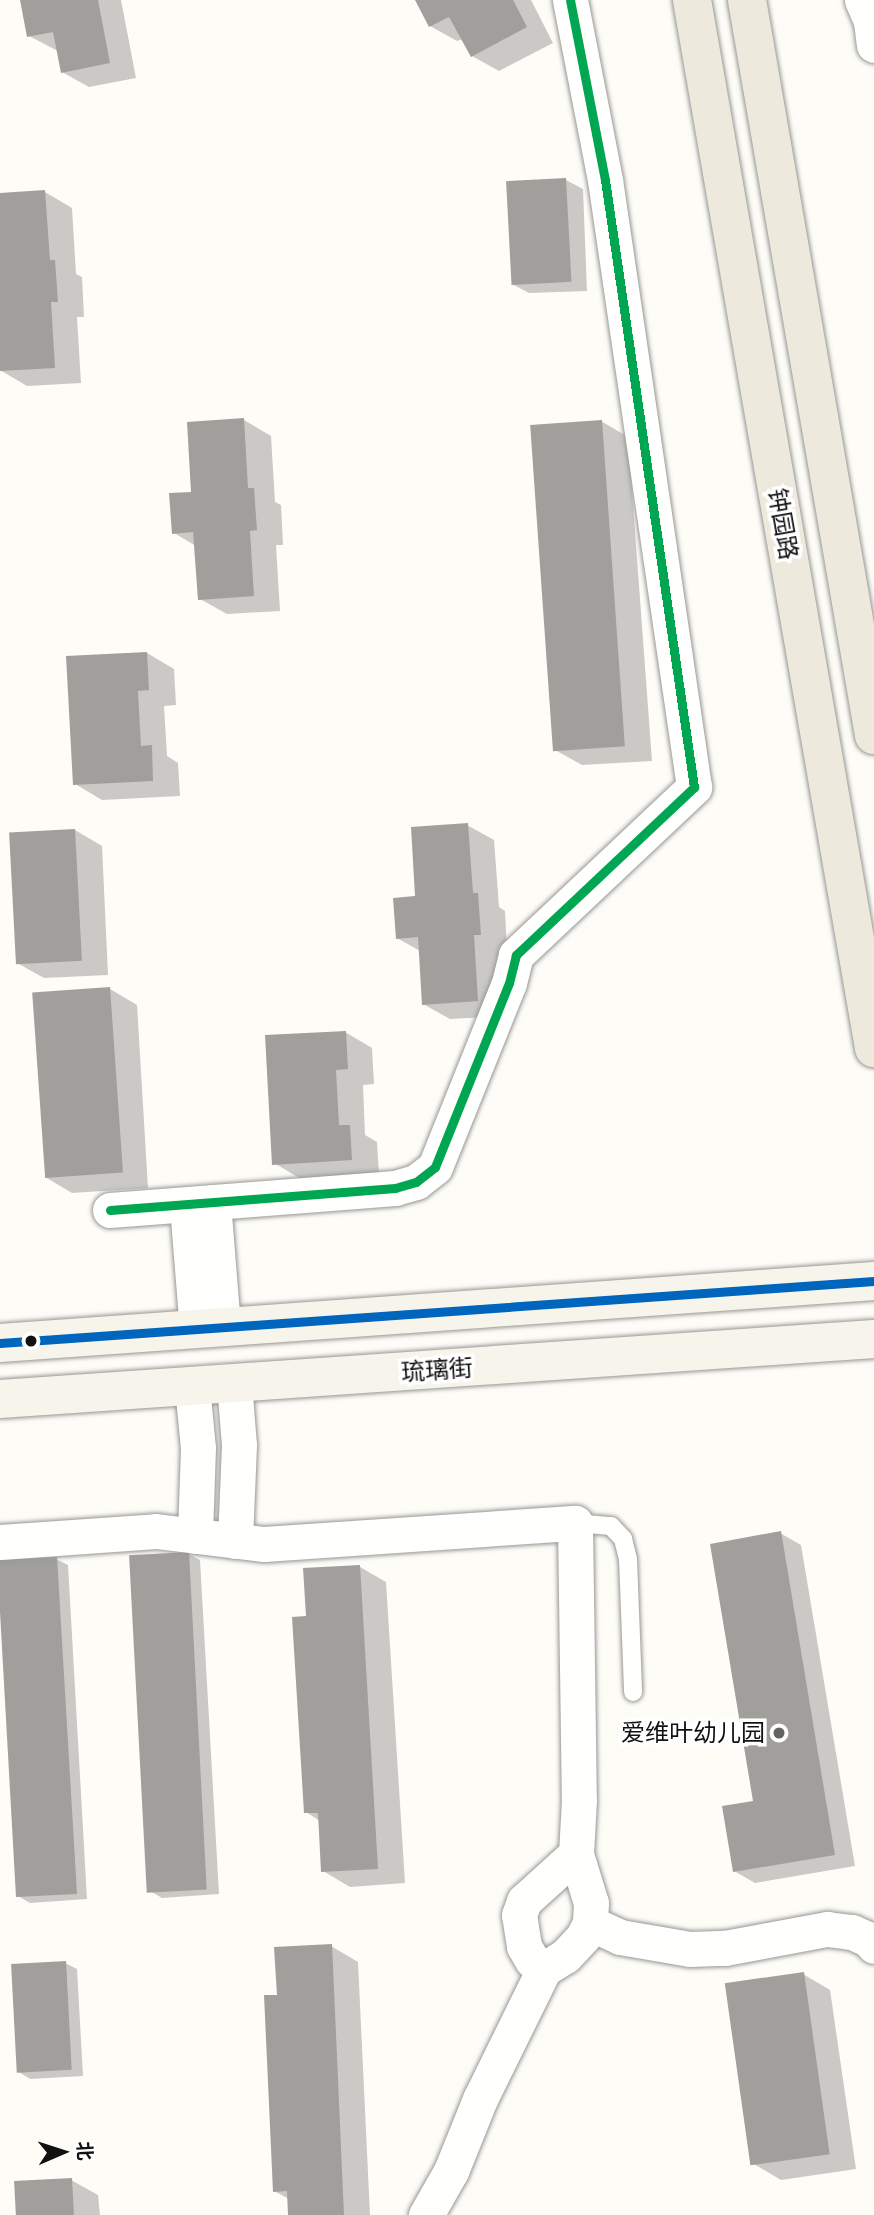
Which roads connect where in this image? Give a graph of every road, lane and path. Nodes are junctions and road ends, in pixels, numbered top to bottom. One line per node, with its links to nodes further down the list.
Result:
1 (570, 0): 8 (street)
2 (692, 0): 7 (main road, 钟园路)
3 (747, 0): 6 (main road)
4 (862, 0): 5 (street)
5 (874, 45)
6 (874, 735)
7 (874, 1048)
8 (200, 1204): 9 (street); 11 (street)
9 (110, 1210)
10 (874, 1281): 11 (main road)
11 (210, 1328): 13 (main road)
12 (874, 1339): 14 (main road, 琉璃街)
13 (0, 1343)
14 (234, 1383): 15 (main road, 琉璃街); 19 (street)
15 (192, 1386): 16 (main road, 琉璃街); 18 (street)
16 (0, 1399)
17 (575, 1523): 19 (street); 21 (lane); 22 (street)
18 (195, 1536): 19 (street); 20 (street)
19 (235, 1541)
20 (0, 1542)
21 (634, 1692)
22 (576, 1854): 23 (street); 25 (street)
23 (590, 1923): 24 (street); 25 (street)
24 (874, 1946)
25 (544, 1969): 26 (street)
26 (426, 2215)

